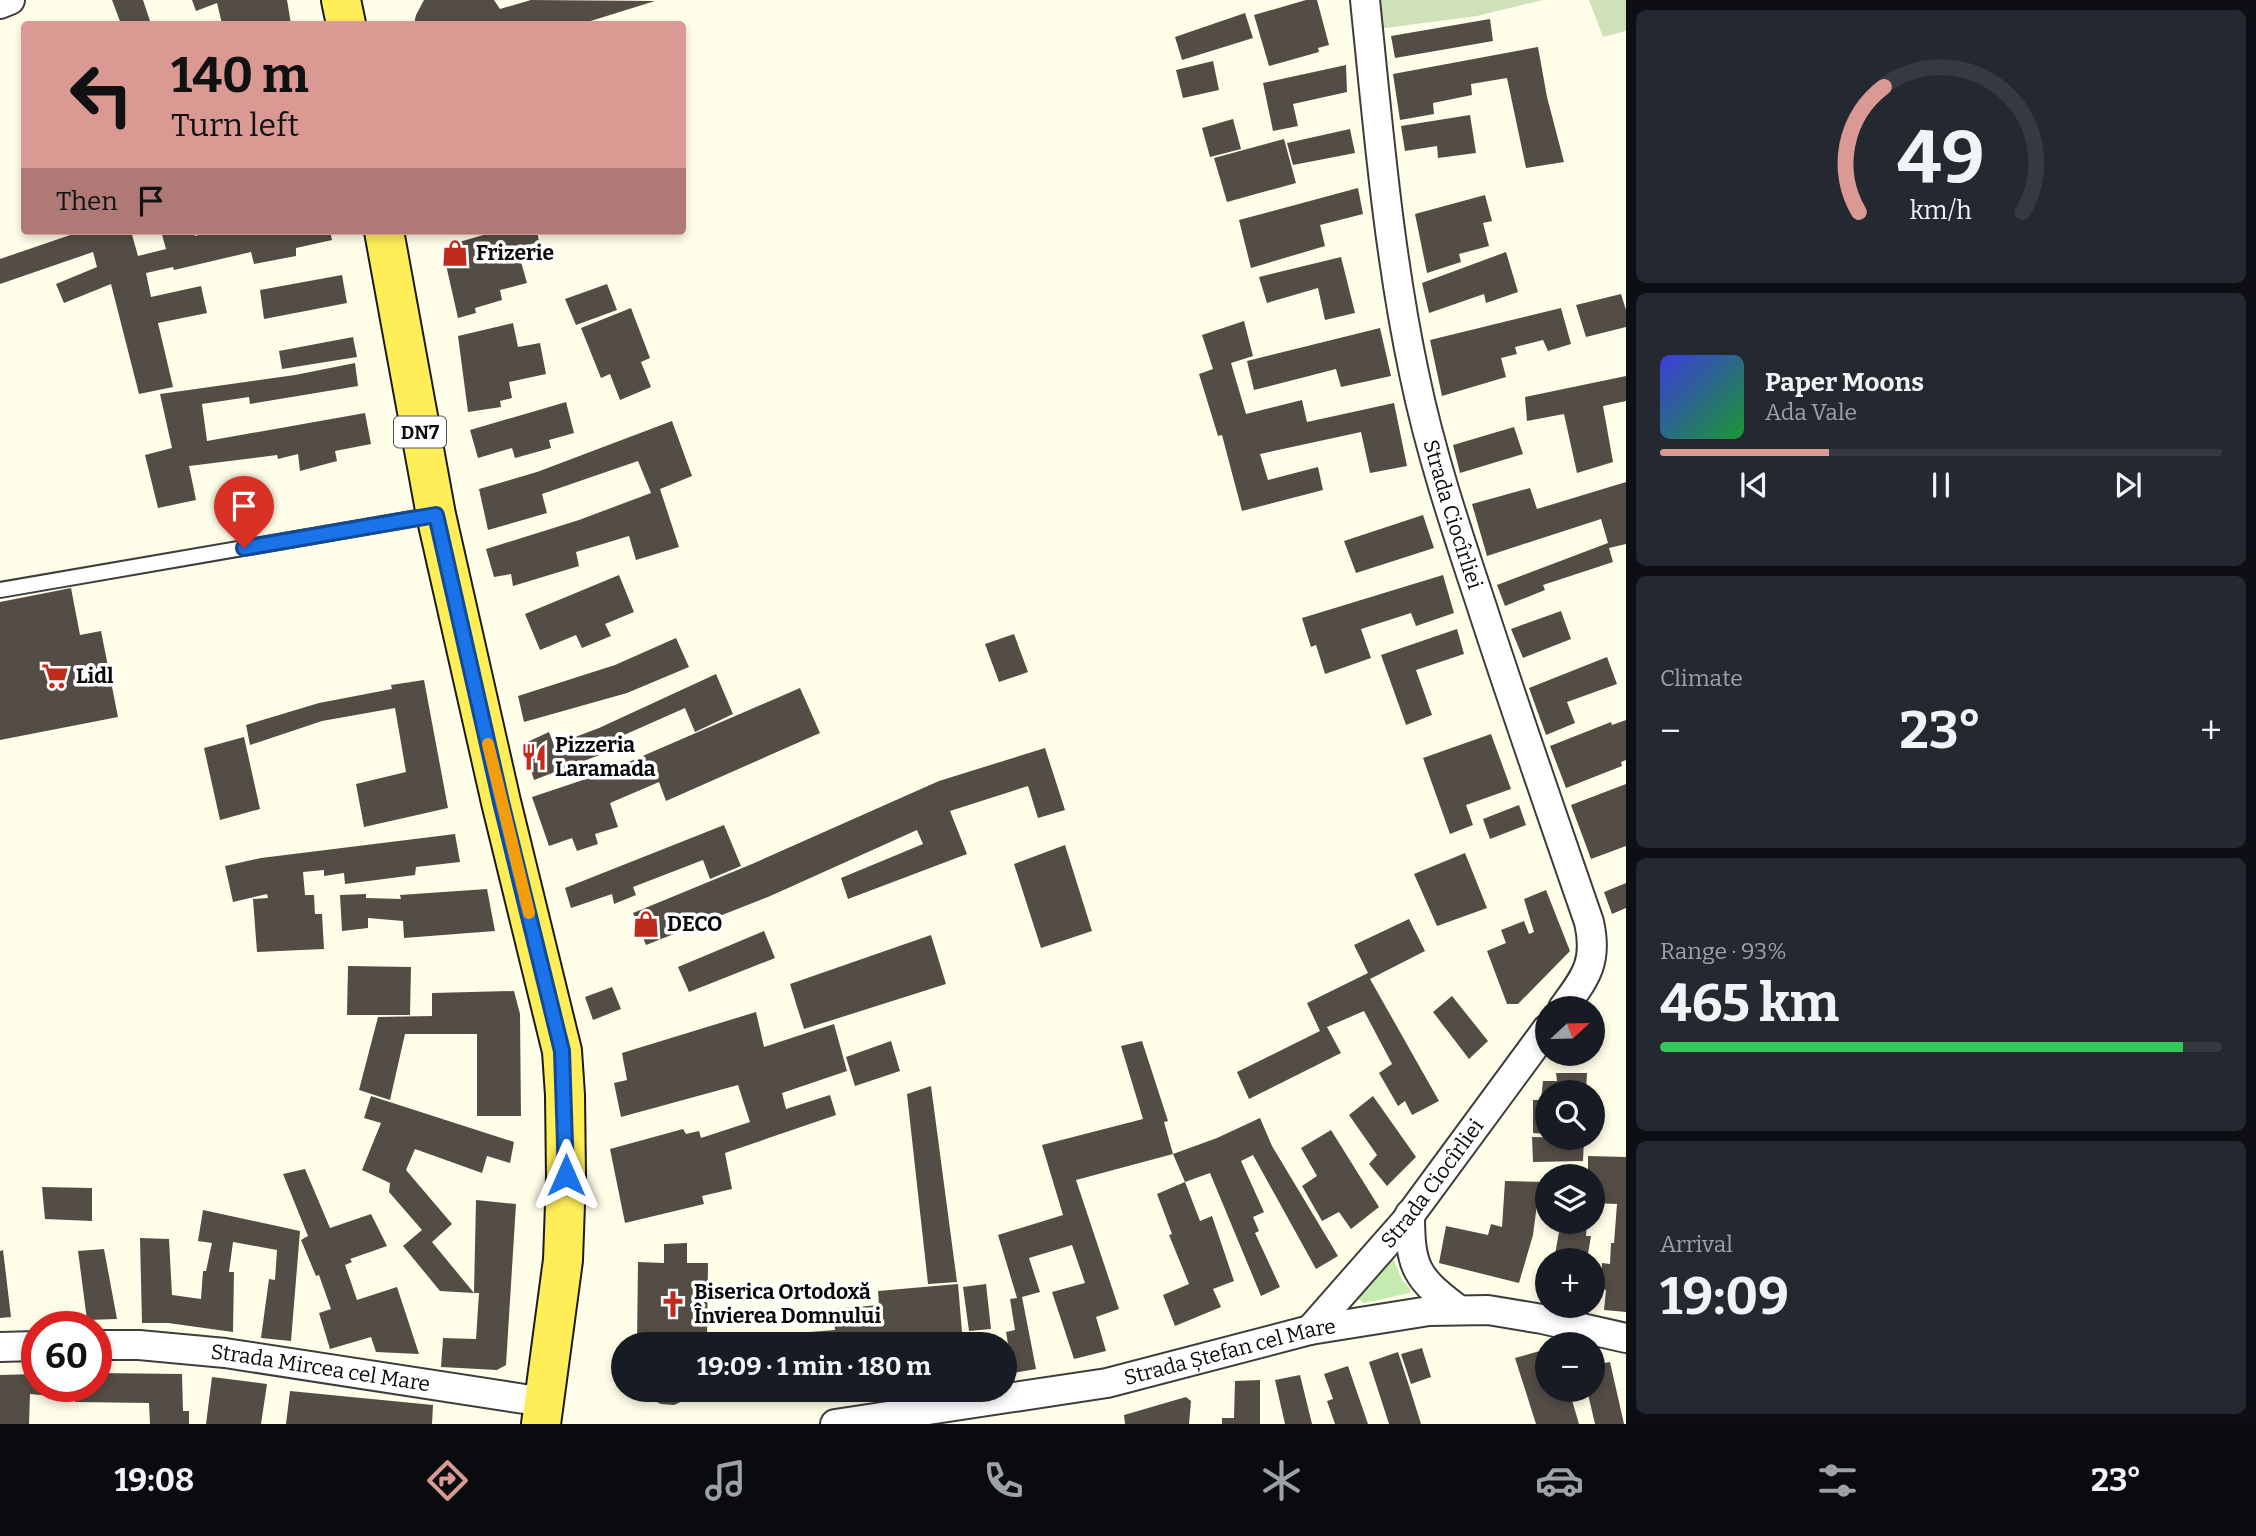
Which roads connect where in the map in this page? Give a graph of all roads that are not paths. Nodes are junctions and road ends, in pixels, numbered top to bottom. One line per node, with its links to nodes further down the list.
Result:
1 (10, 0): 4 (street)
2 (341, 0): 5 (main road)
3 (1365, 0): 9 (street, Strada Ciocîrliei)
4 (0, 4)
5 (345, 21)
6 (385, 235): 7 (main road, DN7)
7 (436, 515): 8 (lane); 18 (main road, DN7)
8 (0, 590)
9 (1572, 996)
10 (1535, 1046): 11 (street, Strada Ciocîrliei)
11 (1410, 1214): 12 (street); 13 (street, Strada Ciocîrliei)
12 (1459, 1310): 13 (street, Strada Ștefan cel Mare); 14 (street, Strada Ștefan cel Mare)
13 (1310, 1330): 19 (street, Strada Ștefan cel Mare)
14 (1626, 1338)
15 (112, 1345): 18 (street, Strada Mircea cel Mare)
16 (21, 1346): 17 (street)
17 (0, 1347)
18 (543, 1413)
19 (835, 1424)

